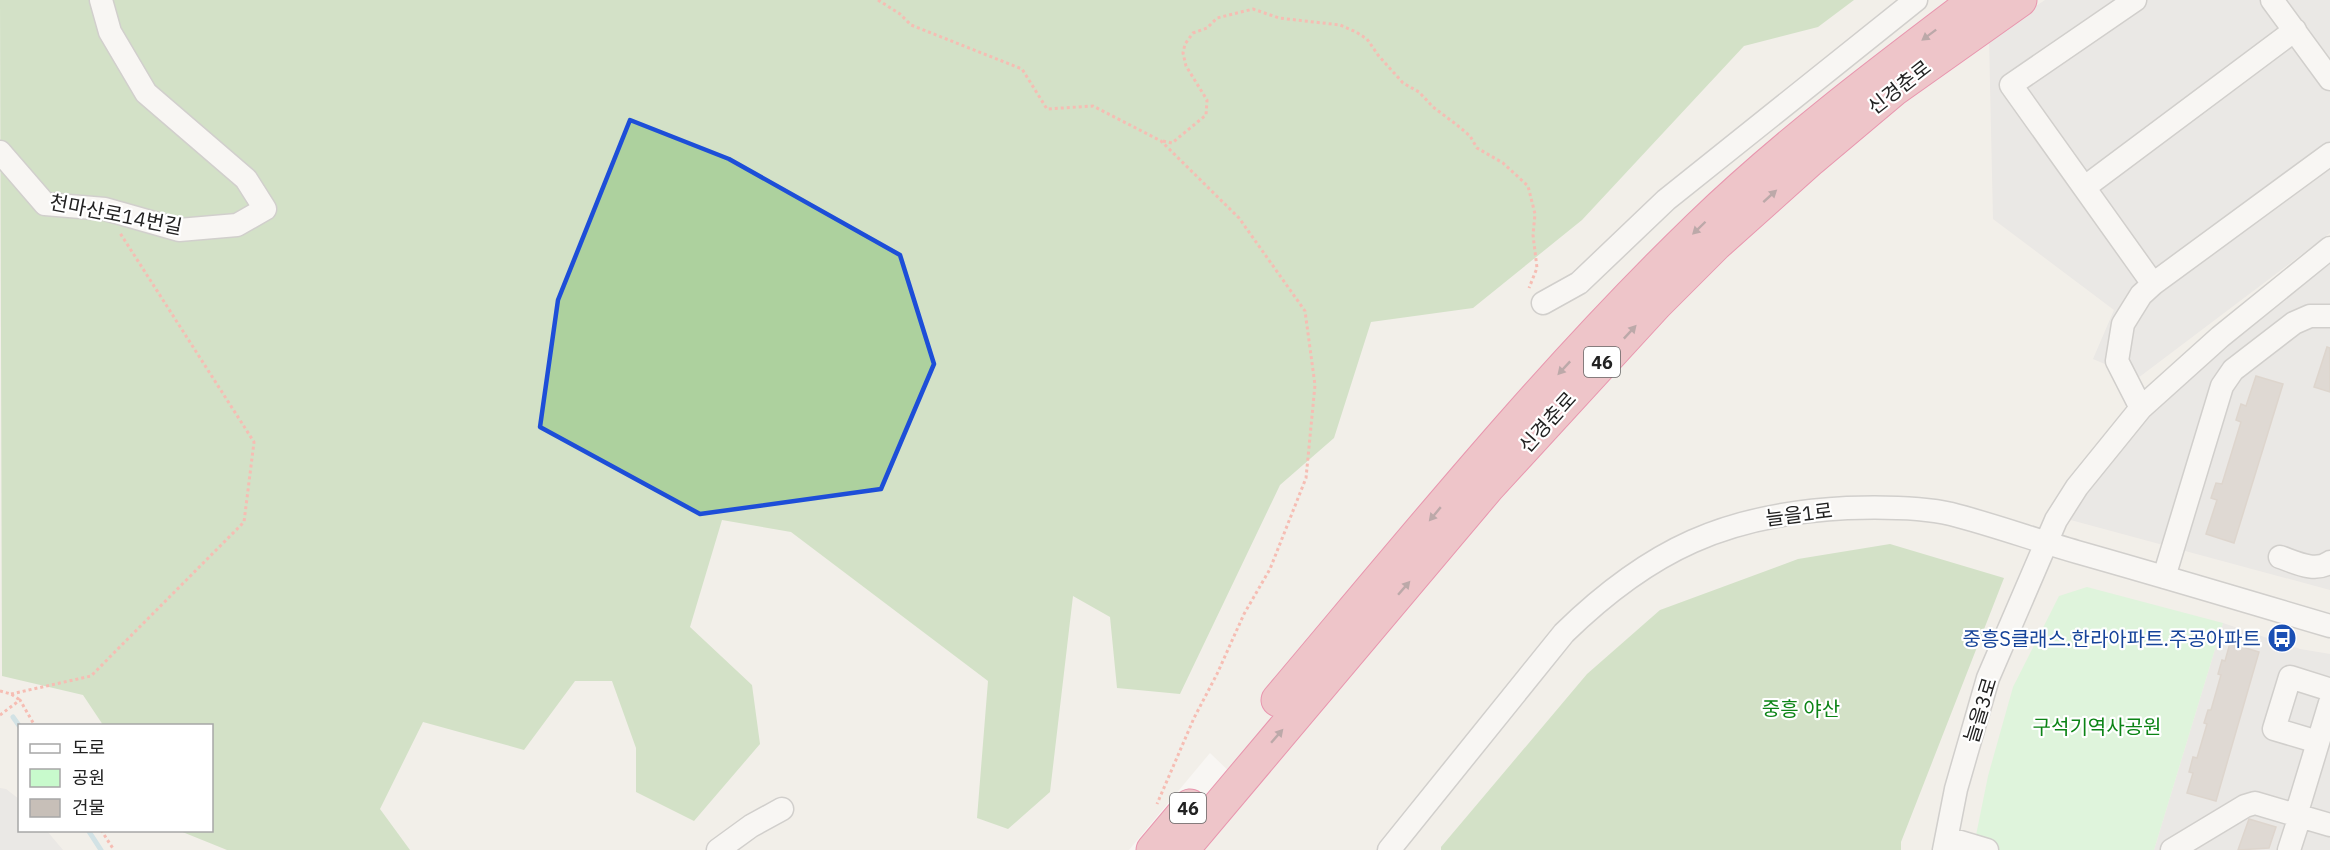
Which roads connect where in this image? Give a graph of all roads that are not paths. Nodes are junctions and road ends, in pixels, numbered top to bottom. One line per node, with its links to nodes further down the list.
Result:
1 (101, 0): 9 (street, 천마산로14번길)
2 (1916, 0): 14 (street)
3 (1976, 0): 25 (highway, 신경춘로 / 46, one-way to 25)
4 (2020, 0): 25 (highway, 신경춘로 / 46, one-way to 4)
5 (2135, 0): 11 (street)
6 (2272, 0): 7 (street)
7 (2295, 30): 8 (street); 11 (street)
8 (2330, 79)
9 (0, 152)
10 (2330, 154): 13 (street)
11 (2085, 187): 13 (street)
12 (2330, 248): 16 (street, 늘을3로)
13 (2153, 284): 16 (street)
14 (1543, 303)
15 (2330, 316): 20 (street)
16 (2141, 408): 17 (street, 늘을3로)
17 (2047, 543): 20 (street, 늘을1로); 29 (street, 늘을3로); 33 (street, 늘을1로)
18 (2280, 557): 19 (street)
19 (2330, 562)
20 (2164, 577): 21 (street, 늘을1로)
21 (2330, 626)
22 (2330, 692): 24 (street)
23 (2330, 703): 24 (street)
24 (2318, 742): 27 (street)
25 (1231, 774): 31 (highway, 신경춘로 / 46); 32 (highway, 신경춘로 / 46)
26 (783, 809): 30 (street)
27 (2298, 816): 28 (street); 35 (street); 36 (street)
28 (2330, 825)
29 (1946, 844): 34 (street)
30 (718, 850)
31 (1153, 850)
32 (1182, 850)
33 (1389, 850)
34 (1987, 850)
35 (2172, 850)
36 (2289, 850)

